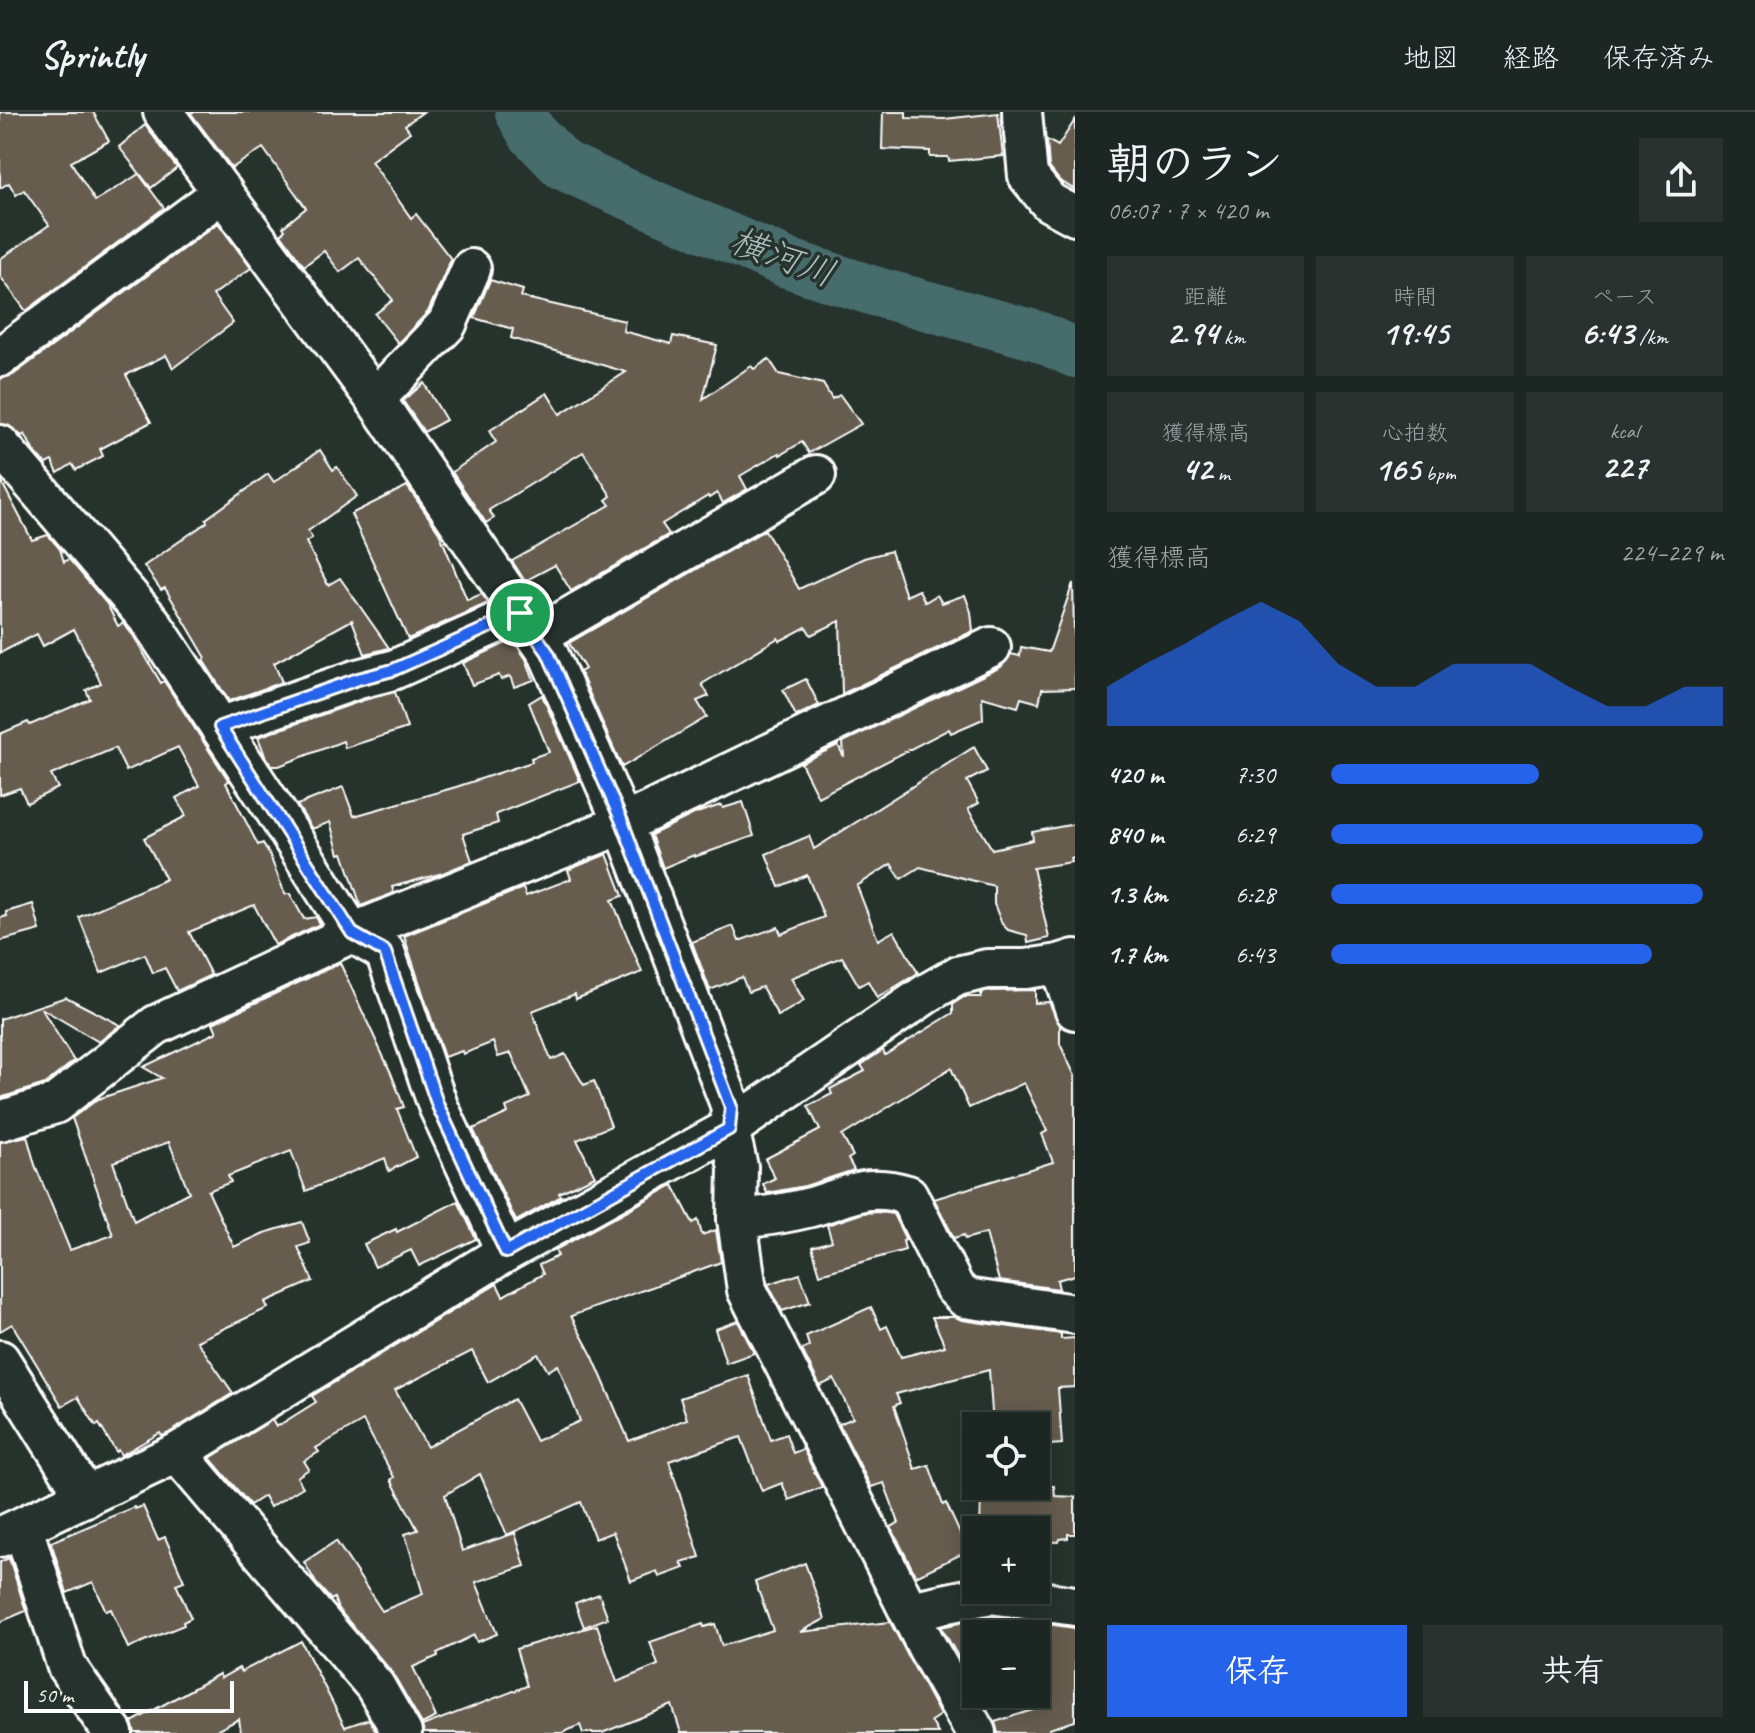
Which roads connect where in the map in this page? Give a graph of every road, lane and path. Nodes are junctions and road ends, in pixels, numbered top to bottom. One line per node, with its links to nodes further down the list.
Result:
1 (163, 112): 3 (street)
2 (1022, 112): 4 (street)
3 (223, 192): 6 (street); 7 (street)
4 (1075, 216)
5 (471, 269): 7 (street)
6 (0, 357)
7 (375, 399): 10 (street)
8 (0, 445): 12 (street)
9 (816, 475): 10 (street)
10 (529, 624): 12 (street); 13 (street)
11 (991, 647): 13 (street)
12 (220, 727): 14 (street)
13 (623, 824): 14 (street); 18 (street)
14 (352, 933): 17 (street); 20 (street)
15 (1067, 961): 16 (street); 18 (street)
16 (1075, 1010)
17 (0, 1121)
18 (729, 1129): 19 (street); 20 (street)
19 (737, 1219): 21 (street); 27 (street)
20 (506, 1252): 23 (street)
21 (1075, 1314)
22 (0, 1360): 24 (street)
23 (177, 1453): 24 (street); 30 (street)
24 (86, 1497): 25 (street)
25 (11, 1532): 29 (street)
26 (1075, 1606): 27 (street)
27 (909, 1611): 28 (street)
28 (961, 1727)
29 (113, 1733)
30 (402, 1733)

